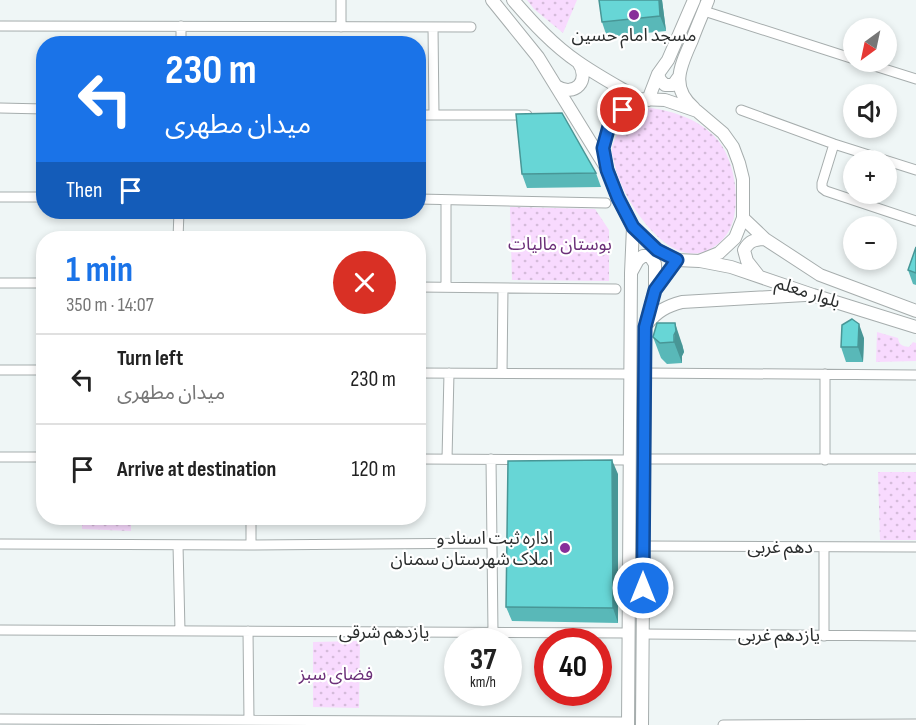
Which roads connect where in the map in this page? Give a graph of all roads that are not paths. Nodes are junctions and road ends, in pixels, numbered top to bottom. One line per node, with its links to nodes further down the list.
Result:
1 (341, 0): 8 (street)
2 (492, 0): 18 (main road)
3 (513, 0): 13 (main road)
4 (694, 0): 15 (main road)
5 (706, 6): 12 (street); 16 (main road)
6 (0, 26): 7 (street)
7 (181, 26): 8 (street); 11 (street)
8 (341, 27): 9 (street)
9 (433, 27): 10 (street); 25 (street)
10 (471, 27)
11 (181, 36)
12 (843, 55)
13 (578, 62): 18 (main road); 19 (main road)
14 (894, 72): 17 (street)
15 (658, 74): 16 (main road); 19 (main road)
16 (678, 78): 23 (main road)
17 (916, 79)
18 (556, 86): 28 (main road)
19 (644, 99): 23 (main road); 28 (main road)
20 (0, 108): 21 (street)
21 (36, 109)
22 (741, 110): 27 (street)
23 (698, 111): 35 (main road)
24 (426, 115): 25 (street)
25 (434, 115): 26 (street)
26 (539, 115)
27 (834, 144): 29 (street); 36 (street)
28 (607, 170): 37 (main road)
29 (916, 170)
30 (0, 197): 31 (street)
31 (36, 197)
32 (426, 200): 33 (street)
33 (446, 200): 34 (street); 46 (street)
34 (606, 203)
35 (743, 218): 38 (main road, بلوار معلم); 40 (main road)
36 (916, 221)
37 (633, 227): 39 (main road); 41 (main road)
38 (765, 239): 42 (main road); 51 (main road, بلوار معلم)
39 (677, 260): 40 (main road); 49 (main road)
40 (699, 261): 42 (main road, بلوار معلم)
41 (631, 273): 49 (main road); 60 (main road)
42 (758, 275): 50 (main road, بلوار معلم)
43 (0, 283): 44 (street)
44 (36, 283)
45 (426, 287): 46 (street)
46 (446, 287): 47 (street)
47 (503, 288): 48 (street); 58 (street)
48 (616, 289)
49 (655, 290): 52 (main road)
50 (813, 295): 52 (main road); 53 (main road, بلوار معلم)
51 (916, 311)
52 (645, 327): 59 (main road)
53 (916, 327)
54 (0, 370): 55 (street)
55 (36, 370)
56 (426, 373): 57 (street)
57 (449, 373): 58 (street); 66 (street)
58 (502, 373): 60 (street)
59 (644, 373): 61 (street); 69 (main road)
60 (630, 374): 68 (main road)
61 (825, 374): 62 (street); 71 (street)
62 (916, 375)
63 (0, 456): 64 (street)
64 (36, 457)
65 (426, 459): 66 (street)
66 (447, 459): 67 (street)
67 (491, 459): 68 (street); 73 (street)
68 (630, 459): 80 (main road)
69 (644, 459): 71 (street); 77 (main road)
70 (916, 459): 71 (street)
71 (825, 460)
72 (251, 525): 76 (street)
73 (492, 543): 76 (street); 82 (street)
74 (0, 544): 75 (street)
75 (178, 545): 76 (street); 84 (street)
76 (251, 545)
77 (644, 546): 78 (street, دهم غربی); 81 (main road)
78 (824, 547): 79 (street, دهم غربی); 90 (street)
79 (916, 547)
80 (629, 565): 81 (main road); 88 (main road)
81 (643, 565): 89 (main road)
82 (493, 628)
83 (0, 630): 84 (street, یازدهم شرقی)
84 (180, 631): 85 (street, یازدهم شرقی)
85 (248, 631): 86 (street, یازدهم شرقی); 93 (street)
86 (444, 632)
87 (522, 632): 88 (street, یازدهم شرقی)
88 (629, 633): 96 (main road)
89 (643, 634): 90 (street, یازدهم غربی); 98 (main road)
90 (824, 636): 91 (street, یازدهم غربی)
91 (916, 636)
92 (0, 718): 94 (street)
93 (249, 720): 94 (street); 95 (street)
94 (177, 722)
95 (443, 723): 96 (street)
96 (628, 724)
97 (916, 724): 100 (street)
98 (642, 725)
99 (723, 725): 100 (street)
100 (826, 725)

